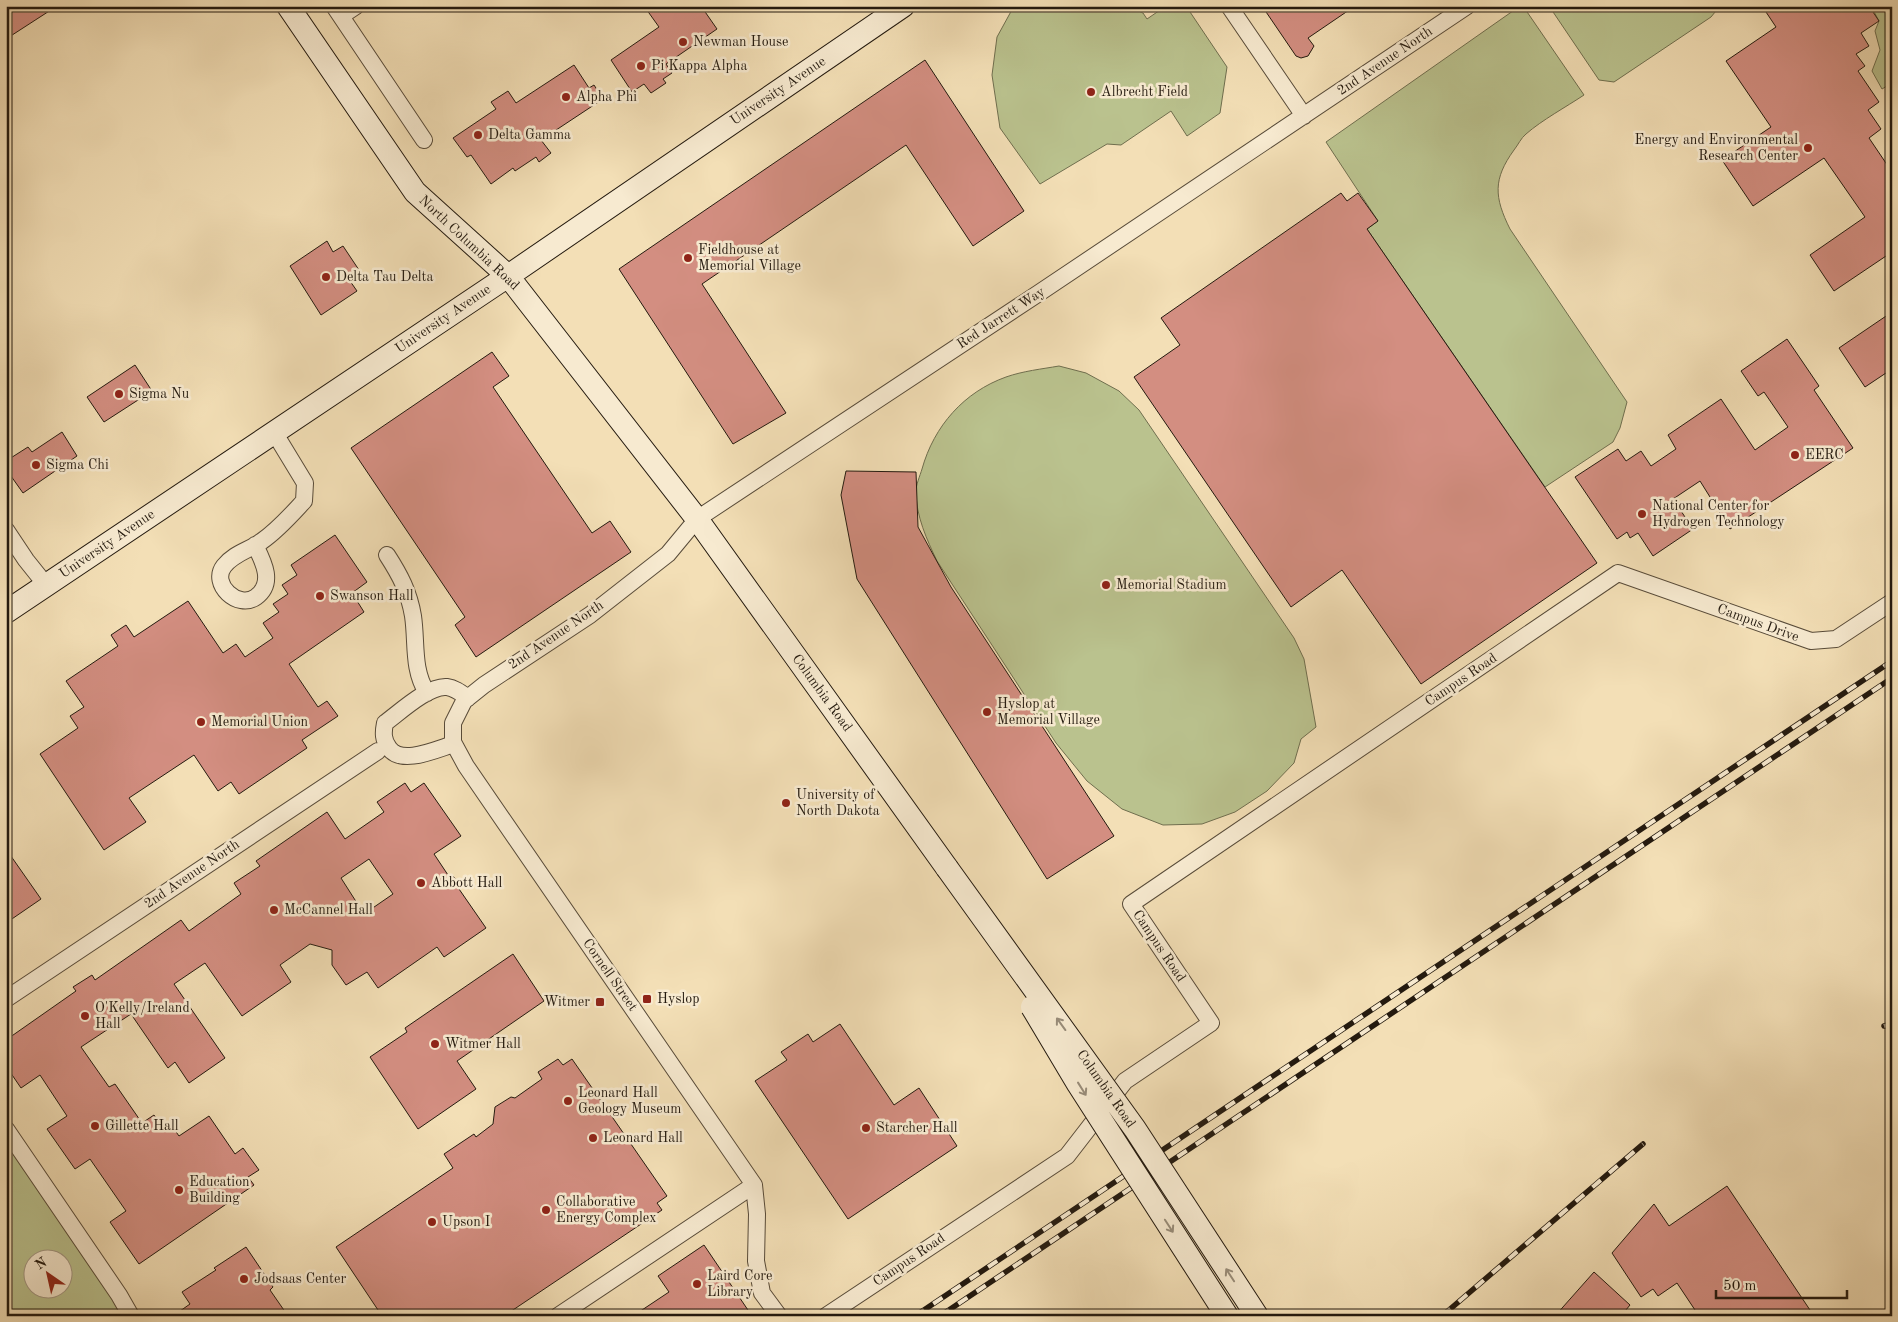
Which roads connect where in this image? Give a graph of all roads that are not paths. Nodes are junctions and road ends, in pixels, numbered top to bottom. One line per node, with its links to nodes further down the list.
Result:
1 (288, 6): 9 (main road, North Columbia Road)
2 (356, 6): 6 (street)
3 (1229, 6): 7 (street)
4 (1467, 6): 7 (street, 2nd Avenue North)
5 (890, 10): 9 (main road, University Avenue)
6 (338, 11): 8 (street)
7 (1304, 116): 11 (street, Red Jarrett Way)
8 (424, 140)
9 (508, 276): 10 (main road, University Avenue); 11 (main road, North Columbia Road)
10 (274, 432): 13 (street); 16 (main road, University Avenue)
11 (697, 519): 20 (street, 2nd Avenue North); 23 (main road, Columbia Road)
12 (6, 530): 16 (street)
13 (255, 545)
14 (387, 555): 19 (street)
15 (1618, 573): 17 (street, Campus Drive); 30 (street, Campus Road)
16 (46, 585): 18 (main road, University Avenue)
17 (1892, 602)
18 (6, 612)
19 (427, 693): 20 (street); 21 (street)
20 (468, 698): 21 (street, 2nd Avenue North)
21 (454, 744): 26 (street, Cornell Street)
22 (378, 751): 24 (street, 2nd Avenue North)
23 (947, 868): 31 (main road, Columbia Road, one-way to 31, bridge); 32 (main road, Columbia Road, one-way to 23, bridge)
24 (6, 999)
25 (6, 1129): 27 (street)
26 (754, 1185): 28 (street); 29 (street)
27 (131, 1316)
28 (558, 1316)
29 (779, 1316)
30 (826, 1316)
31 (1227, 1316)
32 (1257, 1316)

